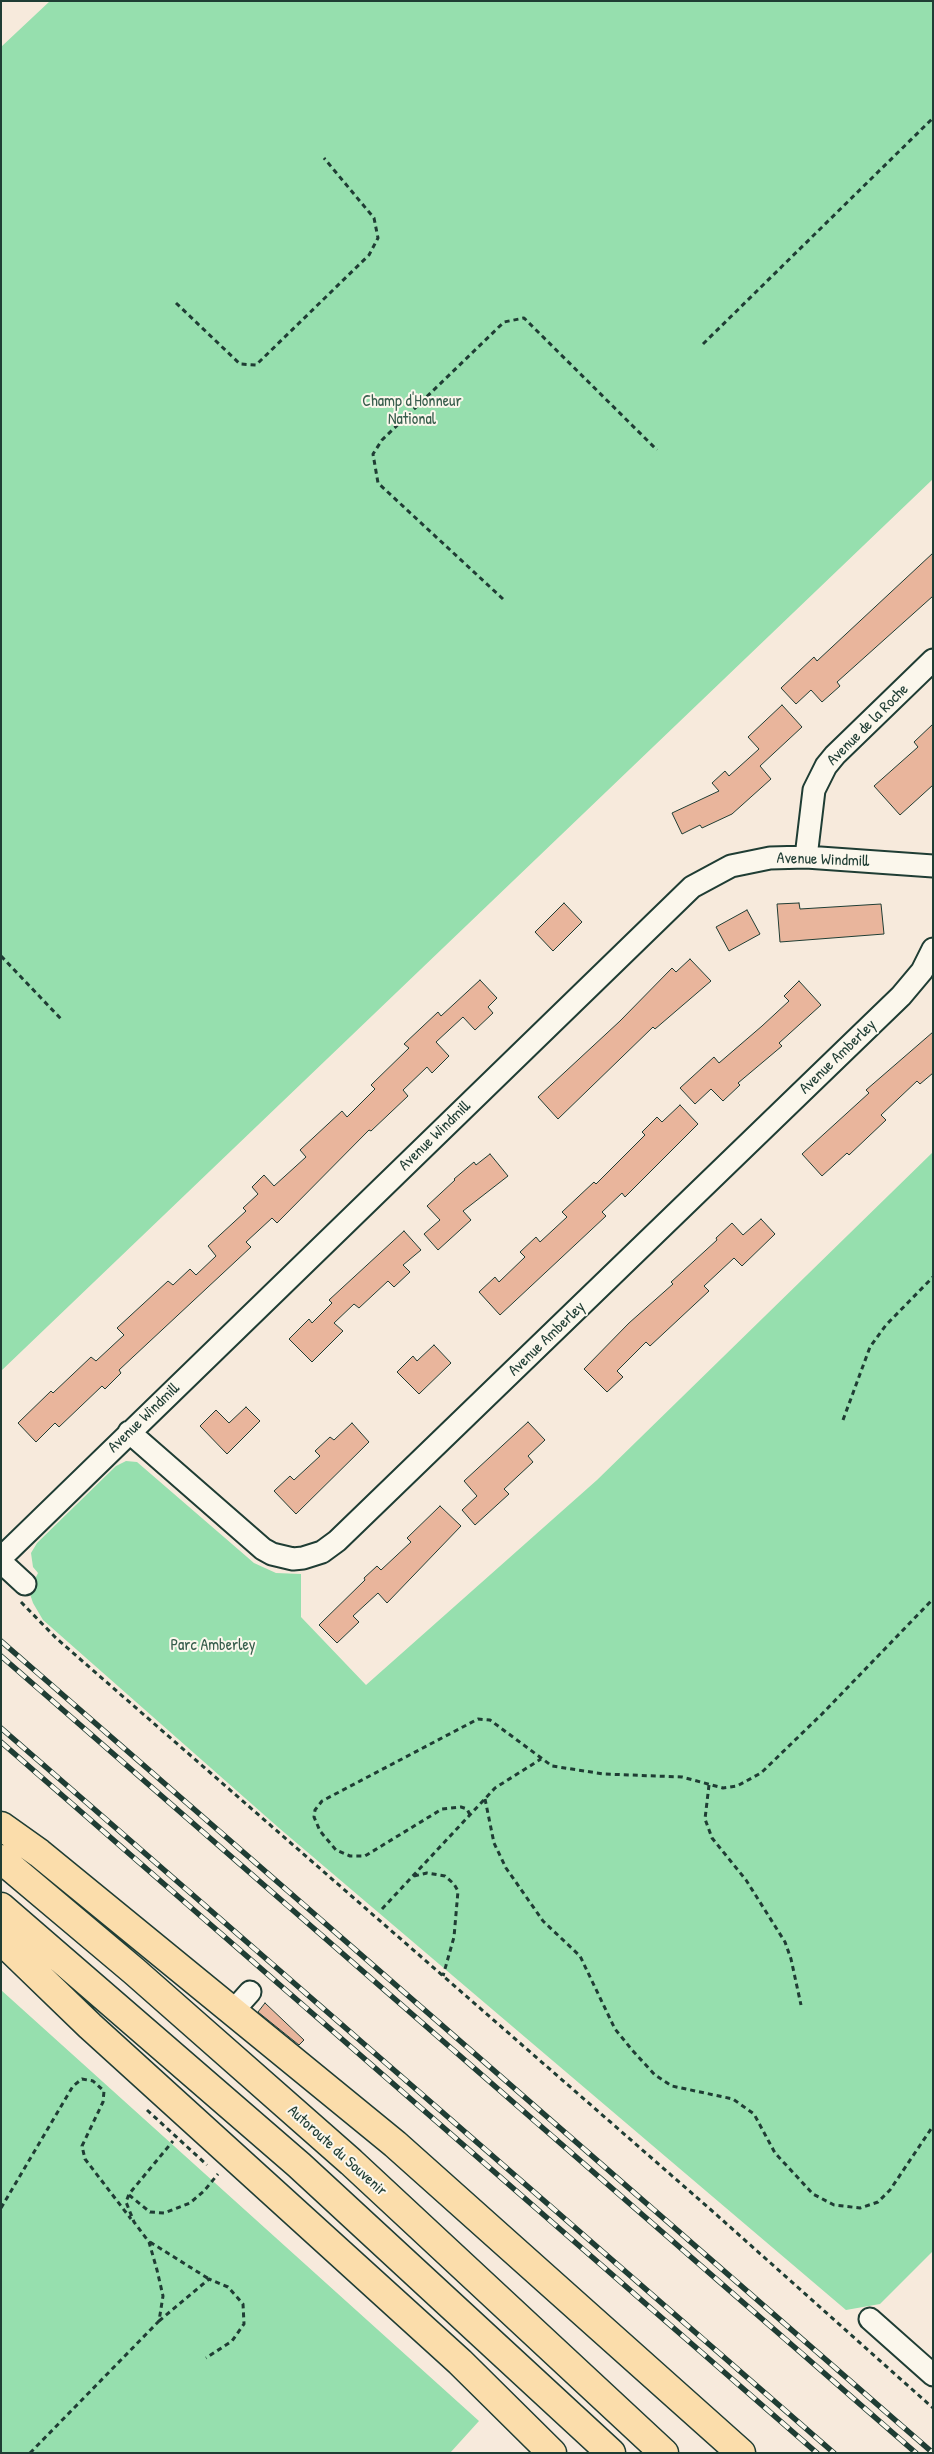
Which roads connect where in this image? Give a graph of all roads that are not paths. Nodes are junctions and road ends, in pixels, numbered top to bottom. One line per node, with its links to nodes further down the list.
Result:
1 (933, 660): 2 (street, Avenue de la Roche)
2 (806, 857): 3 (street, Avenue Windmill); 5 (street, Avenue Windmill)
3 (933, 866)
4 (933, 949): 5 (street, Avenue Amberley)
5 (129, 1432): 6 (street, Avenue Windmill)
6 (1, 1558)
7 (1, 1562): 8 (street)
8 (25, 1584)
9 (1, 1826): 18 (highway)
10 (1, 1859): 17 (highway, Autoroute du Souvenir)
11 (1, 1907): 16 (highway)
12 (1, 1940): 15 (highway)
13 (870, 2319): 14 (street)
14 (933, 2375)
15 (552, 2453)
16 (611, 2453)
17 (664, 2453)
18 (741, 2453)

